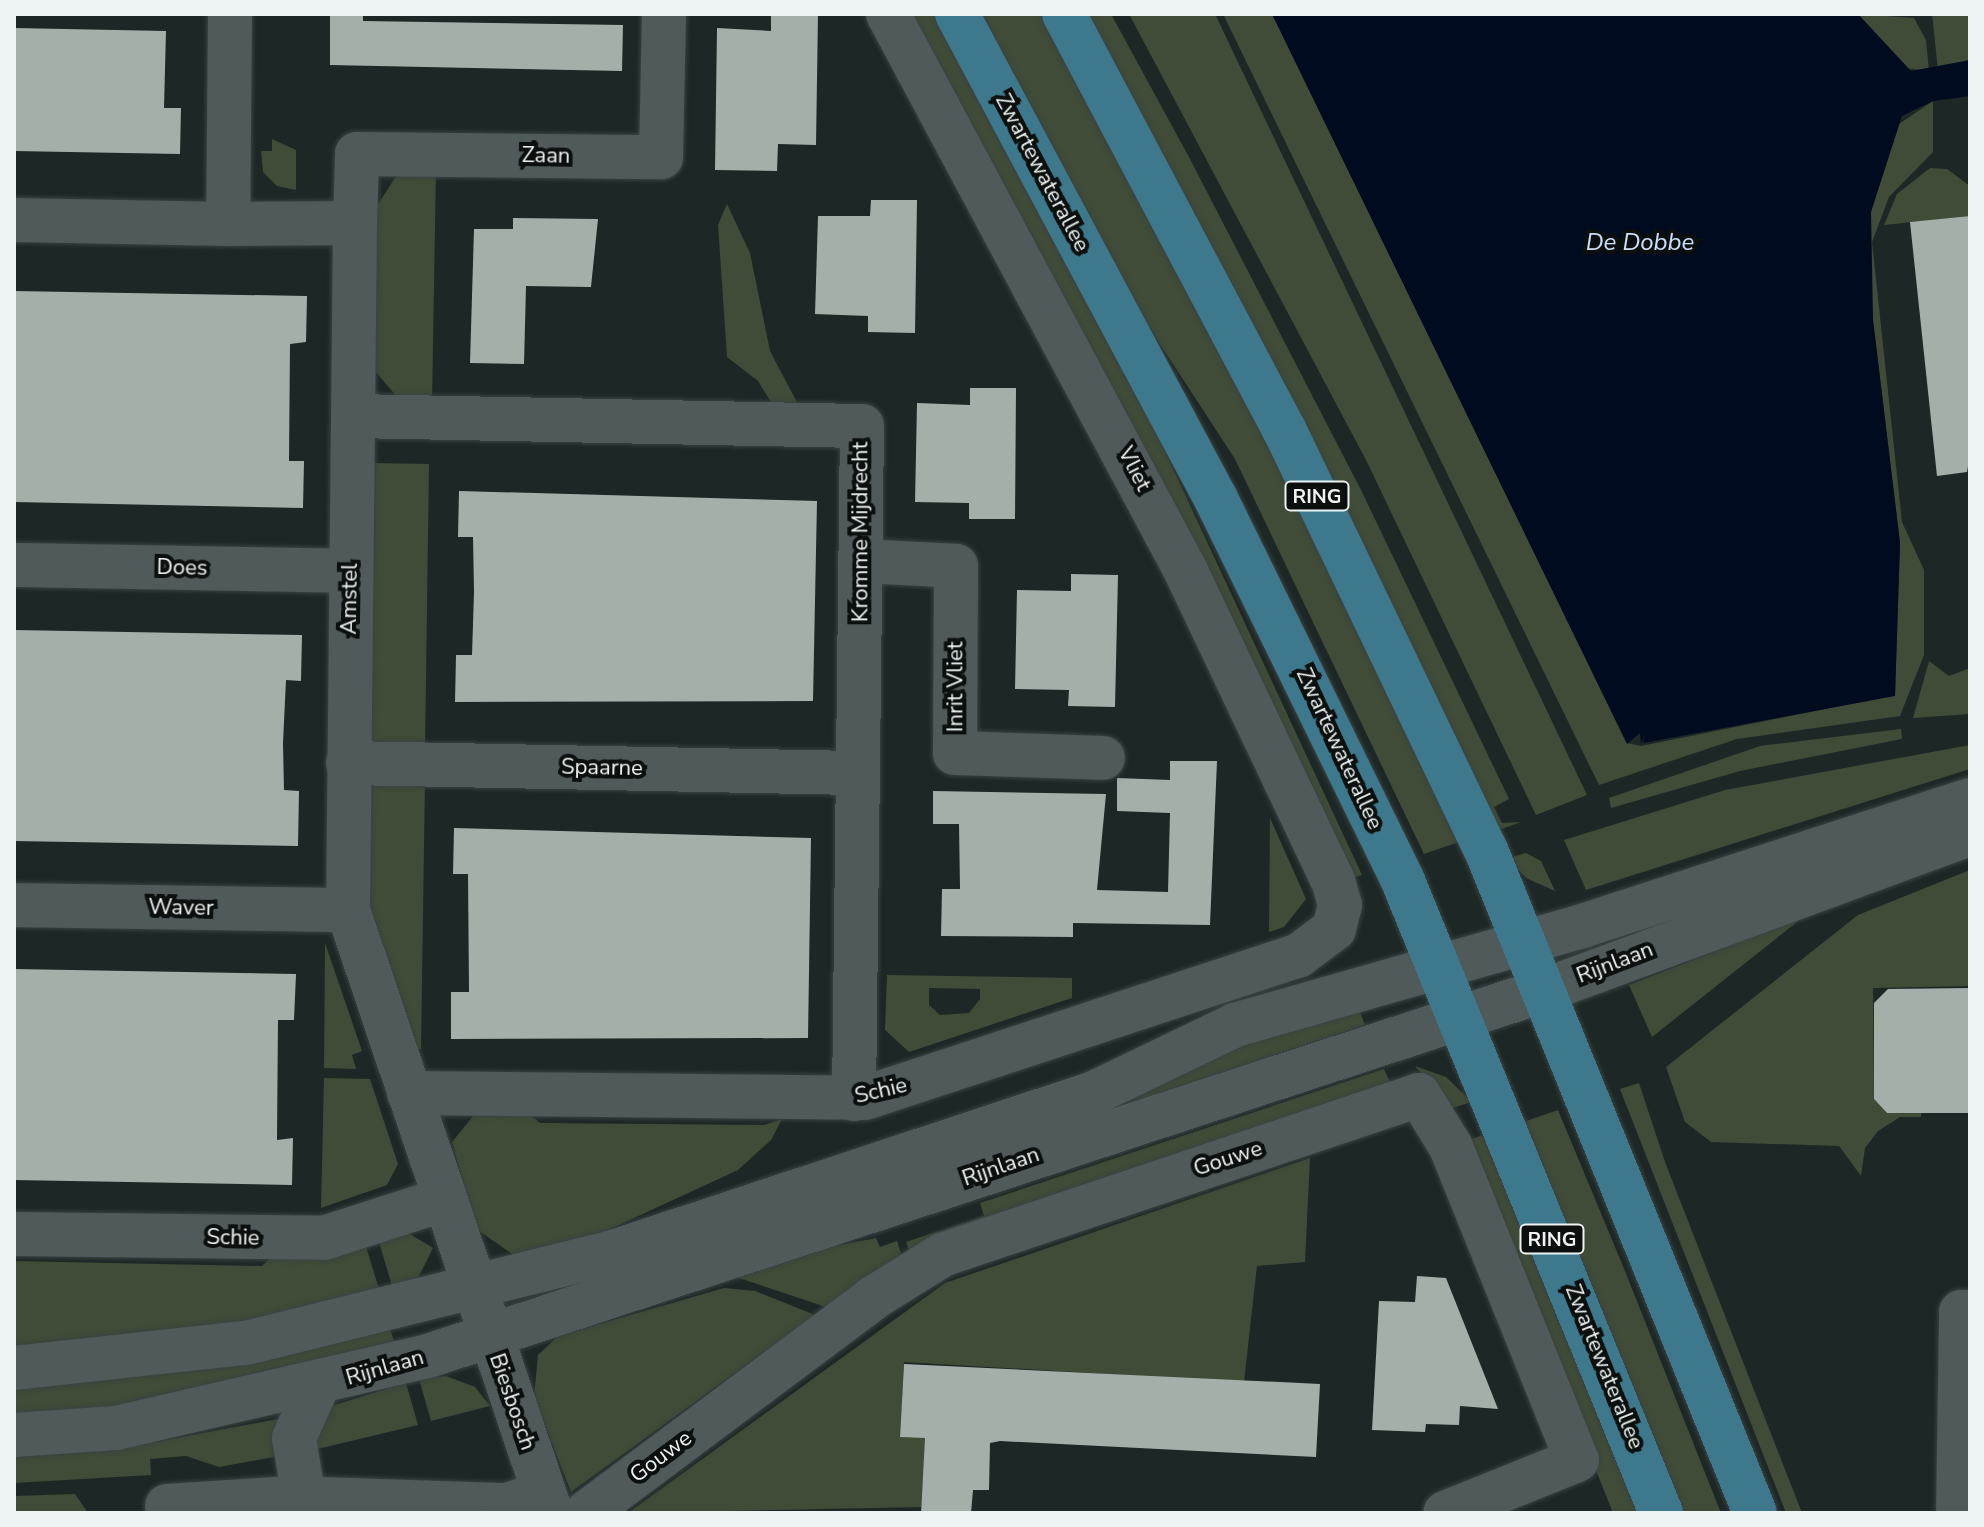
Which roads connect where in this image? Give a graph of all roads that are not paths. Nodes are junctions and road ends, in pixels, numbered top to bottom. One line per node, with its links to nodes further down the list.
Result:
1 (230, 14): 8 (street)
2 (664, 14): 7 (street, Zaan)
3 (888, 14): 20 (street, Vliet)
4 (957, 14): 22 (main road, Zwartewaterallee / RING)
5 (1064, 14): 21 (main road, RING)
6 (14, 220): 8 (street)
7 (355, 223): 8 (street); 9 (street, Amstel)
8 (228, 224)
9 (353, 416): 10 (street, Kromme Mijdrecht); 12 (street, Amstel)
10 (862, 561): 13 (street, Inrit Vliet); 15 (street, Kromme Mijdrecht)
11 (14, 565): 12 (street, Does)
12 (351, 571): 14 (street, Amstel)
13 (1103, 758)
14 (348, 763): 15 (street, Spaarne); 19 (street, Amstel)
15 (857, 773): 26 (street, Kromme Mijdrecht)
16 (1970, 800): 21 (street, Rijnlaan)
17 (1970, 834): 23 (street, Rijnlaan)
18 (14, 905): 19 (street, Waver)
19 (348, 910): 25 (street, Amstel)
20 (1327, 937): 26 (street, Schie)
21 (1526, 942): 22 (street, Rijnlaan); 23 (main road, RING)
22 (1437, 967): 24 (main road, Zwartewaterallee / RING); 29 (street, Rijnlaan)
23 (1545, 990): 24 (street, Rijnlaan); 41 (main road, RING)
24 (1459, 1017): 31 (street, Rijnlaan); 40 (main road, Zwartewaterallee / RING)
25 (409, 1093): 26 (street, Schie); 27 (street, Amstel)
26 (854, 1099)
27 (445, 1199): 28 (street, Schie); 29 (street, Amstel)
28 (14, 1234)
29 (476, 1291): 31 (street, Biesbosch); 32 (street, Rijnlaan)
30 (1970, 1312): 42 (street)
31 (490, 1337): 33 (street, Rijnlaan); 35 (street, Biesbosch)
32 (14, 1368)
33 (317, 1387): 34 (street, Rijnlaan); 36 (street)
34 (14, 1435)
35 (548, 1503): 36 (street)
36 (305, 1504): 37 (street)
37 (167, 1506)
38 (586, 1513): 39 (street, Gouwe)
39 (1445, 1513)
40 (1661, 1513)
41 (1755, 1513)
42 (1958, 1513)

